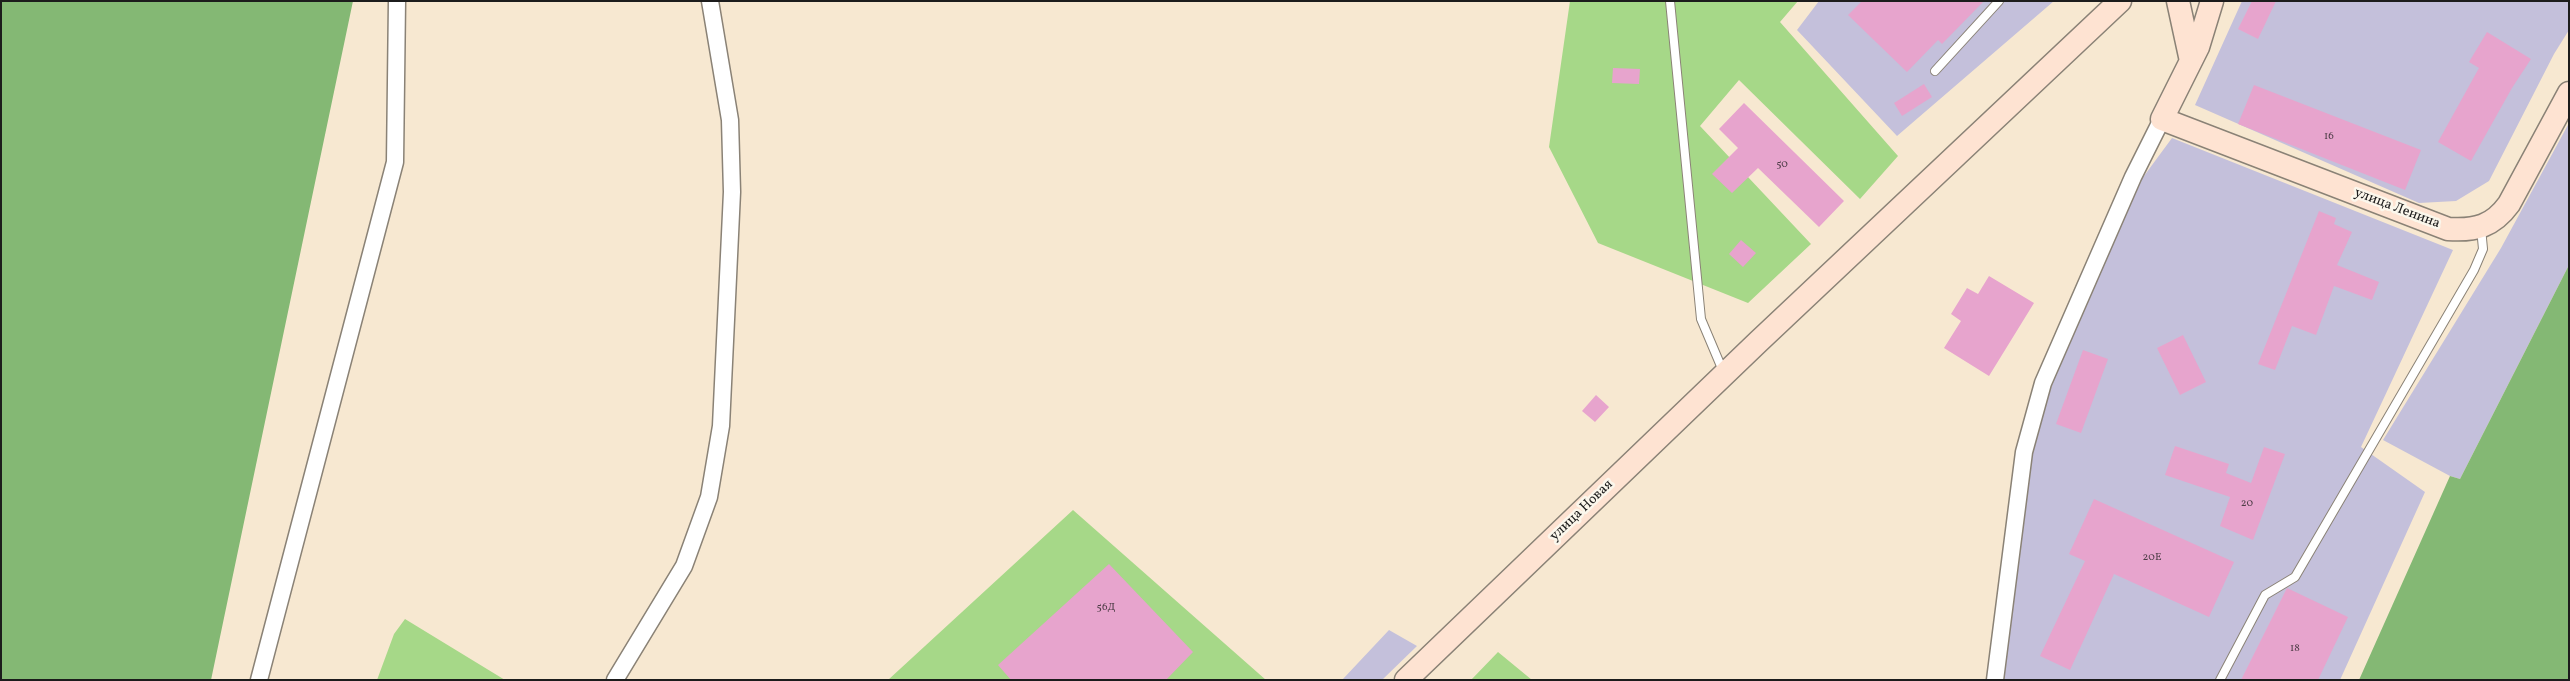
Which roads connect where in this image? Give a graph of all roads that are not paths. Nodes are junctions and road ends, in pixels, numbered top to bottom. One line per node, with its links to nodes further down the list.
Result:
1 (397, 1): 14 (street)
2 (710, 1): 15 (street)
3 (1670, 1): 13 (lane)
4 (1999, 1): 9 (lane)
5 (2120, 1): 13 (street, улица Новая)
6 (2178, 1): 8 (street)
7 (2212, 1): 8 (street)
8 (2191, 61): 11 (street)
9 (1935, 71)
10 (2569, 93): 12 (street)
11 (2162, 119): 12 (street, улица Ленина); 17 (street)
12 (2481, 228): 18 (lane)
13 (1724, 374): 16 (street, улица Новая)
14 (259, 680)
15 (615, 680)
16 (1406, 680)
17 (1995, 680)
18 (2220, 680)

